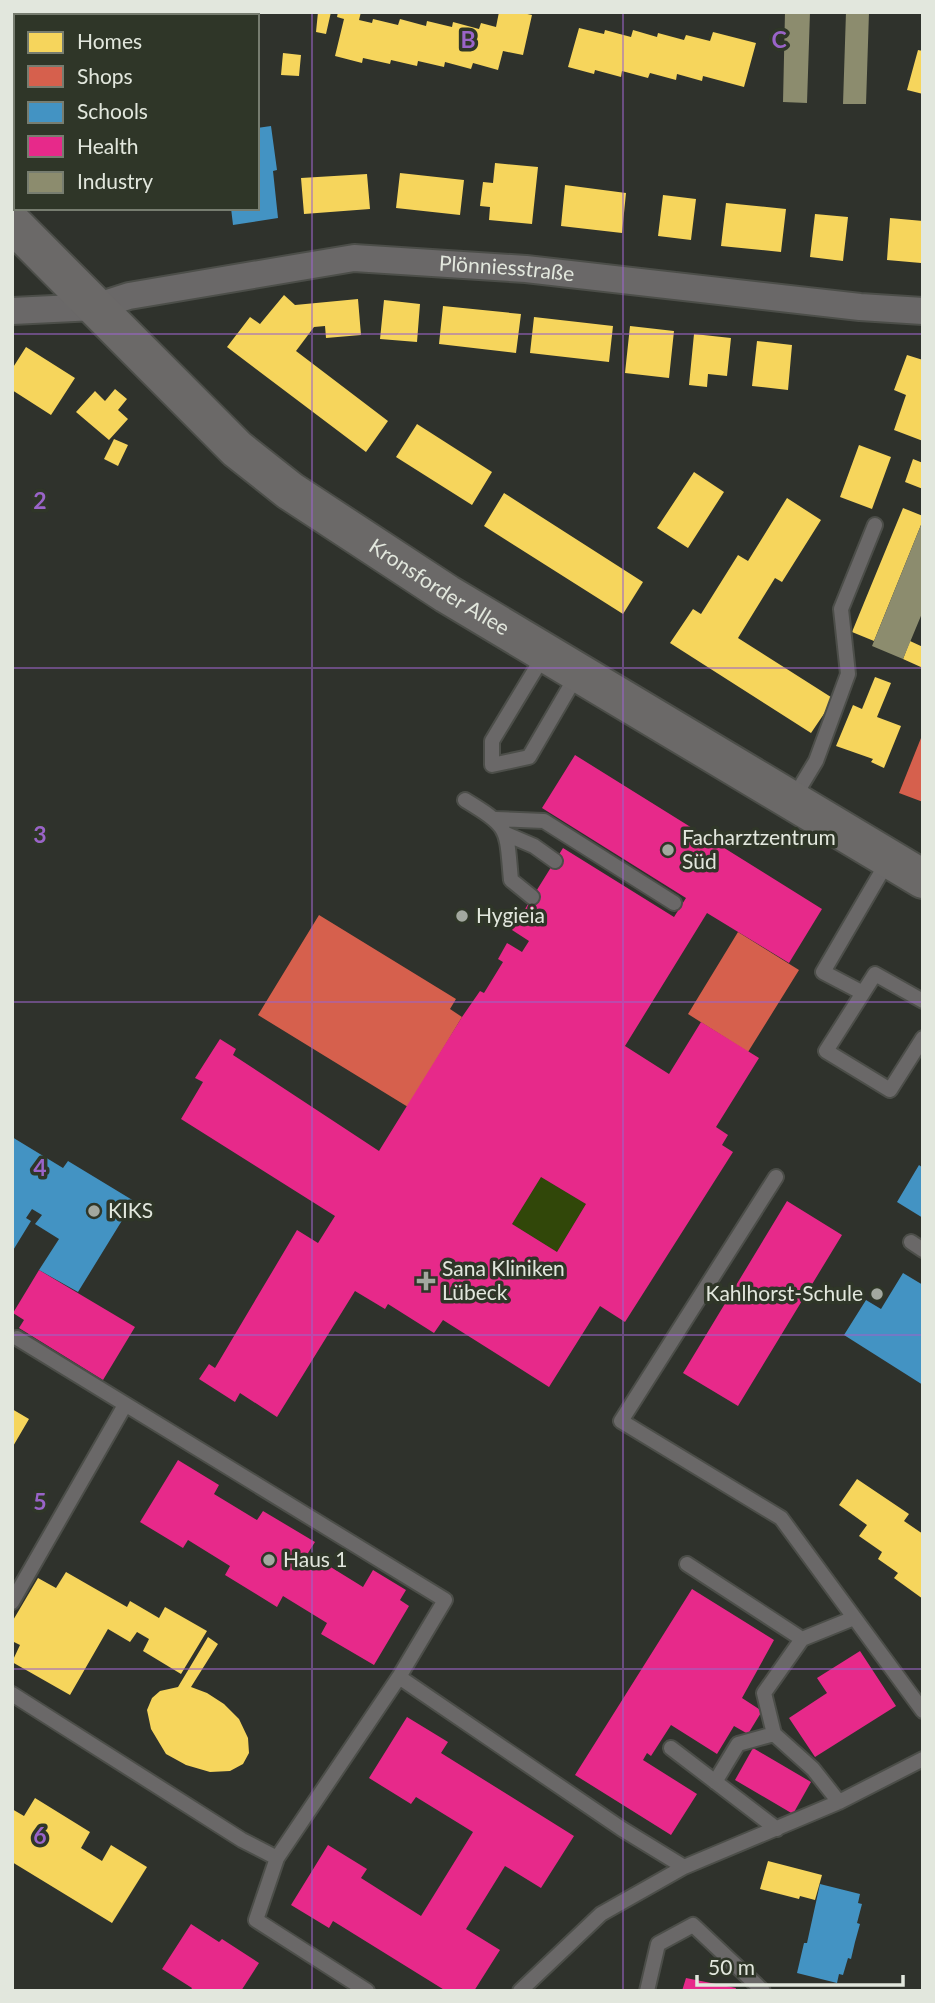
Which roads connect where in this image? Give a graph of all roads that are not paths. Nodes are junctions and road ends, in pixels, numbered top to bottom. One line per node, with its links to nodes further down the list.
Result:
1 (12, 223): 2 (main road, Kronsforder Allee)
2 (95, 307): 3 (street, Plönniesstraße); 4 (street, Plönniesstraße); 6 (main road, Kronsforder Allee)
3 (12, 311)
4 (923, 312)
5 (875, 525): 9 (lane)
6 (545, 652): 7 (main road, Kronsforder Allee); 7 (lane)
7 (579, 672): 9 (main road, Kronsforder Allee)
8 (466, 800): 10 (lane)
9 (793, 800): 12 (main road, Kronsforder Allee)
10 (496, 819): 11 (lane); 16 (lane)
11 (506, 834): 13 (lane); 15 (lane)
12 (889, 859): 14 (main road, Kronsforder Allee); 17 (lane)
13 (555, 861)
14 (923, 878)
15 (532, 897)
16 (674, 903)
17 (863, 993): 18 (lane); 19 (lane)
18 (923, 1001)
19 (923, 1038)
20 (776, 1177): 25 (lane)
21 (17, 1338): 22 (lane)
22 (125, 1405): 24 (lane); 27 (lane)
23 (687, 1564): 26 (lane)
24 (12, 1602)
25 (854, 1618): 26 (lane); 29 (lane)
26 (802, 1639): 30 (lane)
27 (399, 1676): 36 (lane); 37 (lane)
28 (12, 1694): 36 (lane)
29 (923, 1711)
30 (774, 1734): 33 (lane); 34 (lane)
31 (671, 1748): 33 (lane)
32 (923, 1759): 34 (lane)
33 (715, 1782): 35 (lane)
34 (839, 1802): 35 (lane)
35 (777, 1829): 37 (lane)
36 (277, 1858): 38 (lane)
37 (684, 1867): 39 (lane)
38 (367, 1991)
39 (520, 1991)
40 (647, 1991): 41 (lane)
41 (763, 1991)

